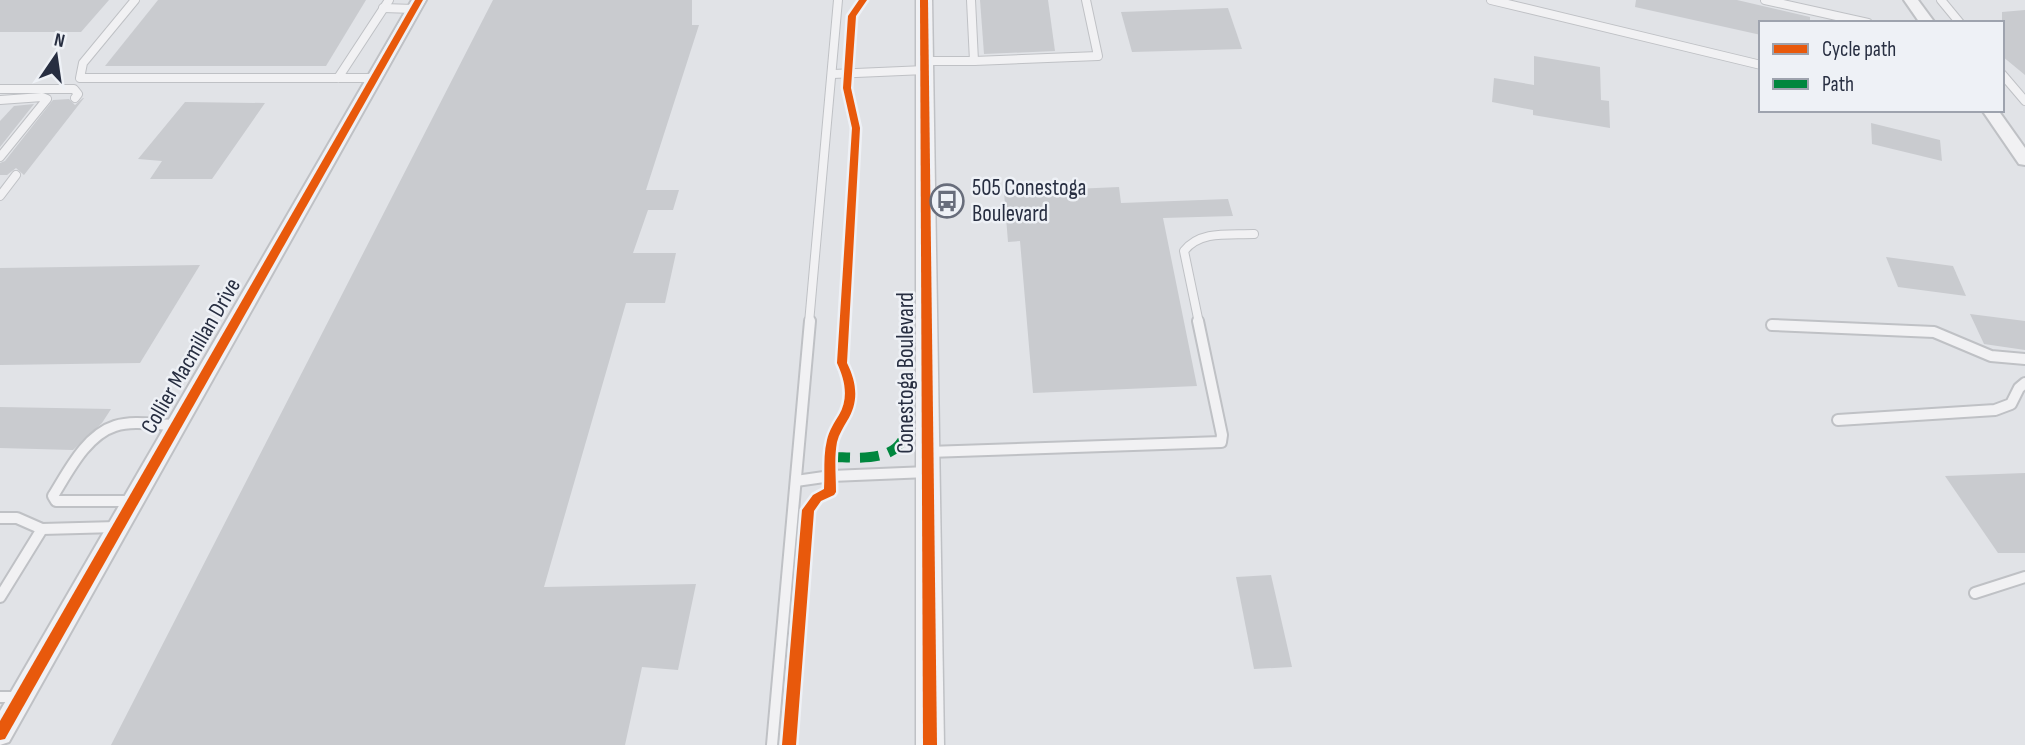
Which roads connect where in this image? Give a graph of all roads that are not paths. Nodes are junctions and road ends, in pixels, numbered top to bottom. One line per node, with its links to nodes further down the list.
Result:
1 (135, 0): 21 (lane)
2 (388, 0): 12 (lane)
3 (838, 0): 19 (lane)
4 (924, 0): 17 (street, Conestoga Boulevard)
5 (971, 0): 16 (lane)
6 (1086, 0): 16 (lane)
7 (1491, 0): 18 (lane)
8 (1765, 0): 13 (lane)
9 (1912, 0): 14 (street)
10 (1941, 0): 15 (lane)
11 (417, 4): 12 (lane); 22 (street, Collier Macmillan Drive)
12 (383, 8): 21 (lane)
13 (1859, 21)
14 (1927, 21)
15 (1958, 21)
16 (974, 61): 17 (lane)
17 (925, 65): 19 (lane); 38 (street, Conestoga Boulevard)
18 (1759, 65)
19 (833, 74): 39 (lane)
20 (2004, 76): 26 (lane)
21 (338, 78): 22 (lane)
22 (374, 78): 37 (street, Collier Macmillan Drive)
23 (0, 89): 24 (lane)
24 (75, 99)
25 (2, 102): 28 (lane)
26 (2025, 102)
27 (1991, 112): 29 (street)
28 (0, 158)
29 (2025, 160)
30 (16, 175): 31 (lane)
31 (0, 196)
32 (1254, 234): 38 (lane)
33 (1772, 325): 34 (lane)
34 (2025, 359)
35 (2025, 383): 36 (lane)
36 (1838, 420)
37 (176, 425): 40 (street, Collier Macmillan Drive); 40 (lane)
38 (928, 462): 39 (lane); 51 (street, Conestoga Boulevard)
39 (796, 481): 50 (lane)
40 (132, 501): 42 (street, Collier Macmillan Drive)
41 (0, 518): 43 (lane)
42 (118, 527): 43 (lane); 47 (street, Collier Macmillan Drive)
43 (42, 529): 46 (lane)
44 (2025, 577): 45 (lane)
45 (1975, 593)
46 (0, 597)
47 (21, 696): 48 (lane); 49 (street, Collier Macmillan Drive)
48 (0, 697)
49 (0, 734)
50 (772, 745)
51 (930, 745)

